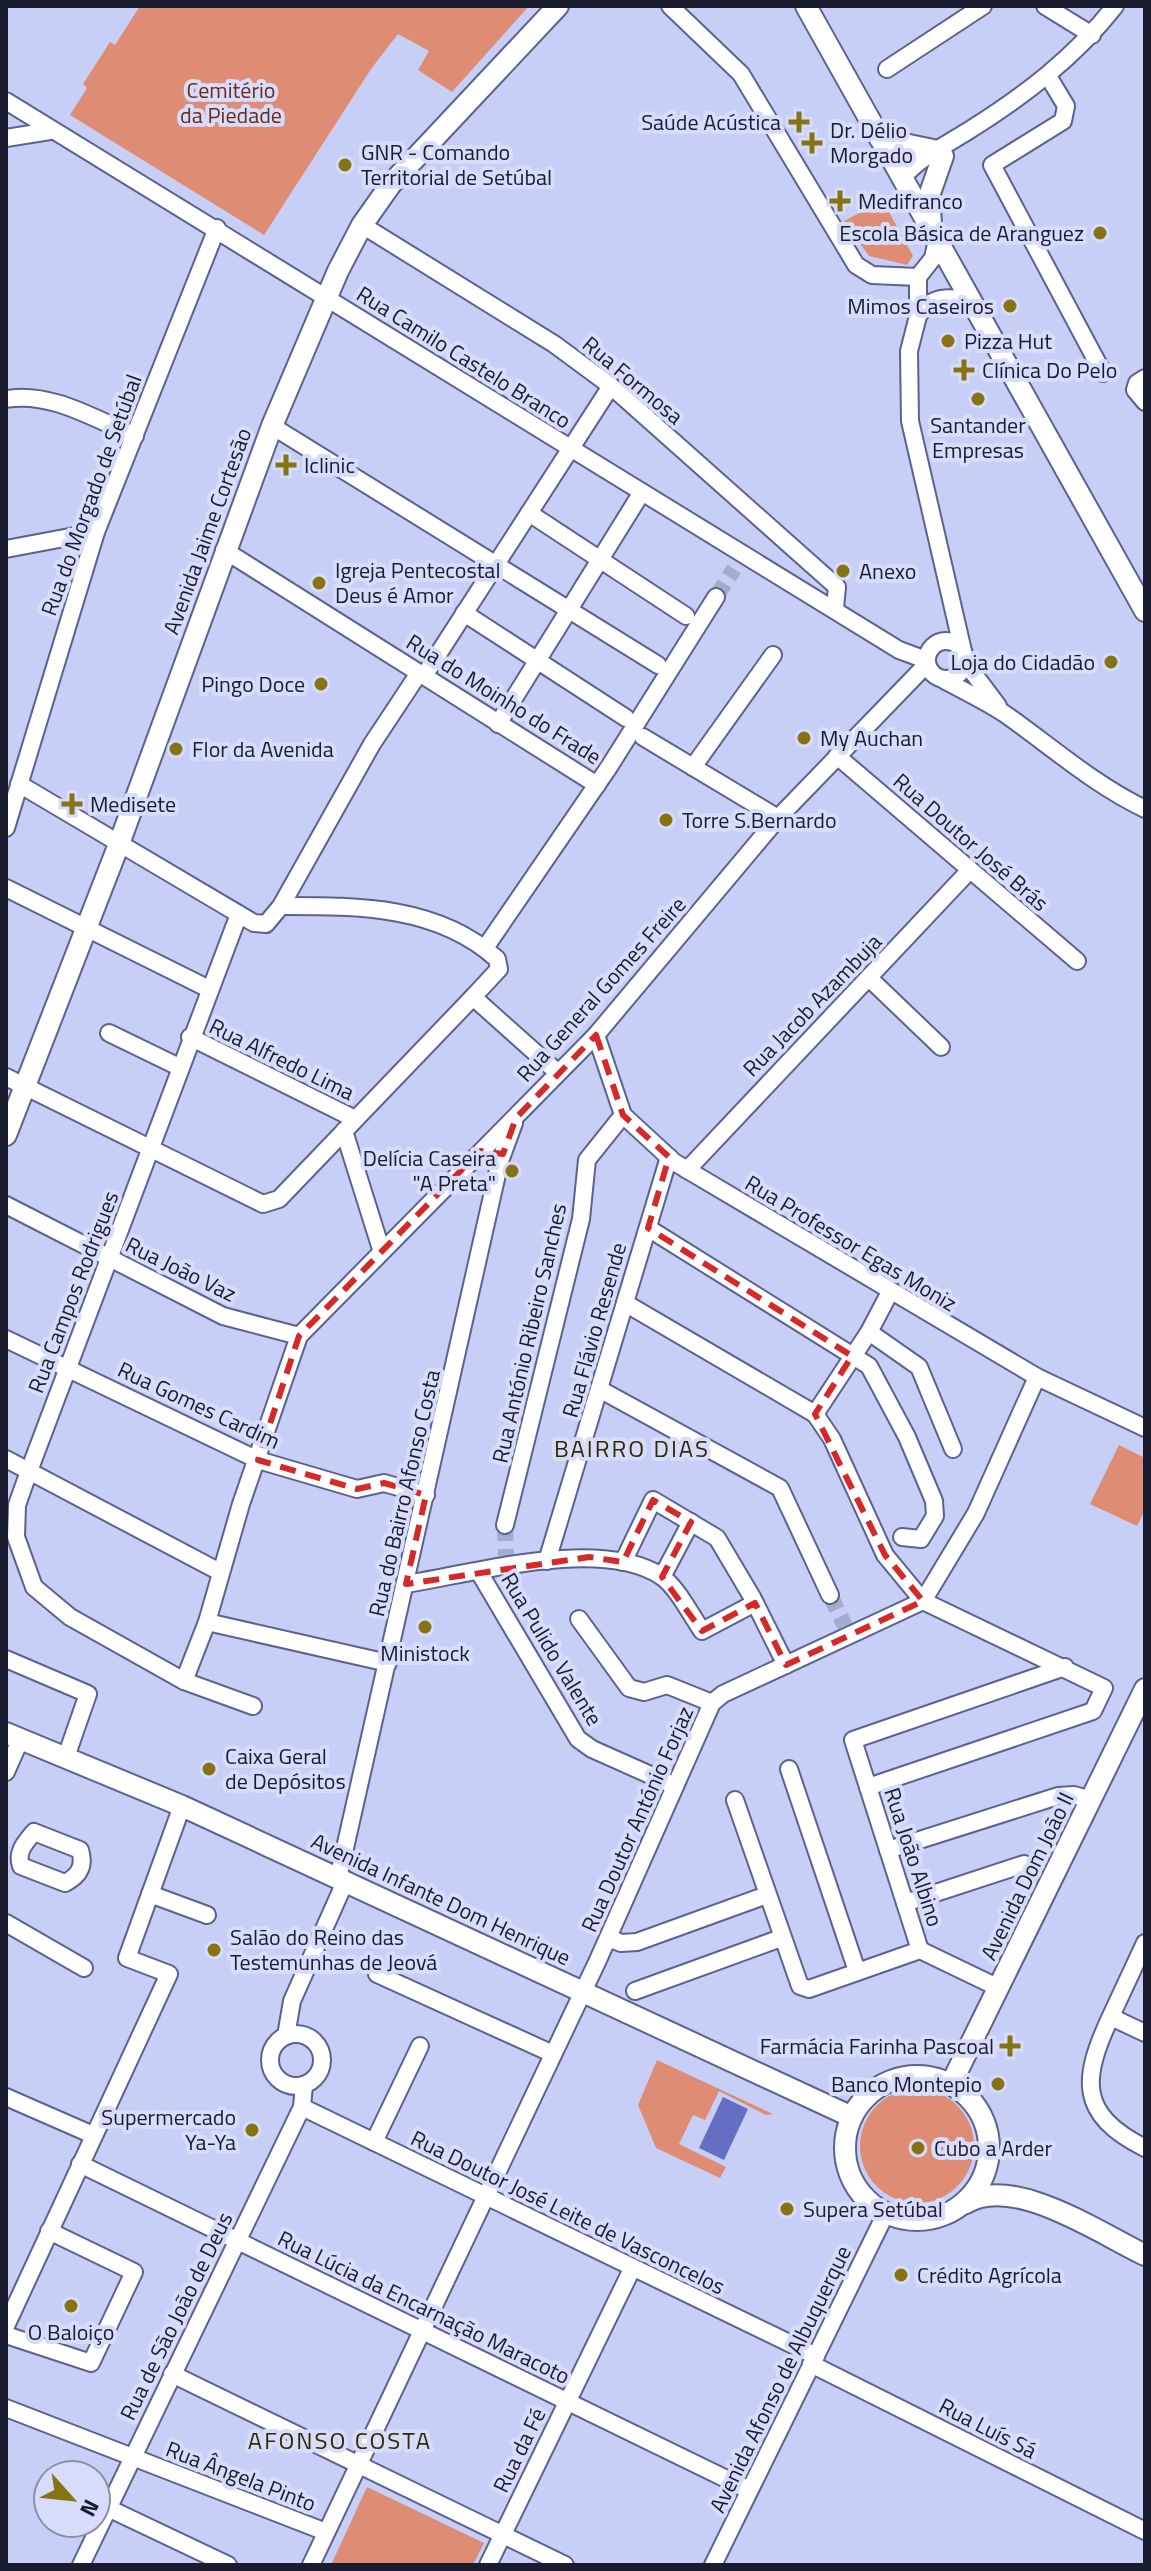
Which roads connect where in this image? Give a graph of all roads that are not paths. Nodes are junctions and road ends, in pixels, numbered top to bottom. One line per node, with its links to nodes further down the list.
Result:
1 (558, 6): 16 (main road, Avenida Jaime Cortesão)
2 (670, 6): 19 (street)
3 (806, 6): 13 (main road)
4 (983, 6): 8 (street)
5 (1045, 6): 7 (street)
6 (1115, 6): 7 (street)
7 (1092, 35): 9 (street)
8 (887, 69)
9 (1048, 76): 14 (street); 23 (street)
10 (6, 101): 11 (street, Rua Camilo Castelo Branco)
11 (50, 131): 12 (street); 17 (street, Rua Camilo Castelo Branco)
12 (6, 138)
13 (880, 139): 14 (main road); 15 (main road)
14 (938, 153): 15 (street); 18 (main road)
15 (902, 178): 18 (main road)
16 (362, 225): 20 (main road, Avenida Jaime Cortesão); 25 (street, Rua Formosa)
17 (217, 228): 20 (street, Rua Camilo Castelo Branco); 29 (street, Rua do Morgado de Setúbal)
18 (934, 233): 19 (street); 21 (main road)
19 (918, 277): 22 (street)
20 (326, 296): 28 (main road, Avenida Jaime Cortesão); 30 (street, Rua Camilo Castelo Branco)
21 (972, 302): 22 (street); 43 (main road)
22 (918, 316): 48 (street)
23 (1103, 373)
24 (1145, 378): 27 (street)
25 (611, 386): 30 (street); 41 (street, Rua Formosa)
26 (6, 399): 29 (street)
27 (1145, 402)
28 (272, 426): 35 (main road, Avenida Jaime Cortesão); 38 (street)
29 (135, 436): 33 (street, Rua do Morgado de Setúbal)
30 (570, 449): 31 (street, Rua Camilo Castelo Branco); 32 (street)
31 (642, 492): 36 (street, Rua Camilo Castelo Branco); 37 (street)
32 (529, 513): 37 (street); 38 (street)
33 (96, 532): 34 (street); 61 (street, Rua do Morgado de Setúbal)
34 (6, 549)
35 (224, 550): 52 (street, Rua do Moinho do Frade); 68 (main road, Avenida Jaime Cortesão)
36 (743, 555): 39 (street); 41 (street, Rua Camilo Castelo Branco)
37 (600, 559): 42 (street); 45 (street)
38 (495, 565): 42 (street); 44 (street)
39 (734, 569)
40 (716, 597): 62 (street)
41 (835, 608): 46 (street, Rua Camilo Castelo Branco)
42 (568, 609): 49 (street); 51 (street)
43 (1145, 611)
44 (464, 613): 49 (street); 52 (street)
45 (686, 616)
46 (899, 650): 50 (street, Rua Camilo Castelo Branco); 54 (street)
47 (773, 655): 60 (street)
48 (964, 657): 50 (street); 53 (street); 55 (street)
49 (538, 661): 56 (street); 57 (street)
50 (926, 662): 53 (street); 54 (street, Rua General Gomes Freire)
51 (658, 665)
52 (421, 674): 57 (street, Rua do Moinho do Frade); 71 (street)
53 (944, 680): 55 (street)
54 (901, 689): 59 (street, Rua General Gomes Freire)
55 (1004, 714): 63 (street)
56 (626, 718)
57 (498, 724): 62 (street, Rua do Moinho do Frade)
58 (643, 737): 60 (street)
59 (837, 756): 66 (street, Rua General Gomes Freire); 69 (street, Rua Doutor José Brás)
60 (693, 767): 66 (street)
61 (19, 784): 67 (street, Rua do Morgado de Setúbal); 68 (street)
62 (597, 785): 74 (street)
63 (1121, 798): 64 (street); 65 (street)
64 (1145, 801)
65 (1145, 809)
66 (778, 818): 80 (street, Rua General Gomes Freire)
67 (6, 828)
68 (119, 844): 72 (street); 73 (main road, Avenida Jaime Cortesão)
69 (970, 870): 75 (street, Rua Doutor José Brás); 76 (street, Rua Jacob Azambuja)
70 (6, 888): 73 (street)
71 (281, 906): 72 (street); 74 (street)
72 (239, 914): 77 (street, Rua Campos Rodrigues)
73 (86, 928): 77 (street); 85 (main road, Avenida Jaime Cortesão)
74 (485, 948): 78 (street, Rua Alfredo Lima)
75 (1077, 961)
76 (869, 978): 82 (street); 93 (street, Rua Jacob Azambuja)
77 (209, 989): 81 (street, Rua Campos Rodrigues)
78 (473, 997): 84 (street); 88 (street, Rua Alfredo Lima)
79 (109, 1033): 83 (street)
80 (596, 1035): 84 (street, Rua General Gomes Freire); 86 (street, Rua Professor Egas Moniz)
81 (190, 1037): 83 (street, Rua Campos Rodrigues); 88 (street, Rua Alfredo Lima)
82 (941, 1047)
83 (179, 1067): 90 (street, Rua Campos Rodrigues)
84 (557, 1072): 87 (street, Rua General Gomes Freire)
85 (15, 1082): 89 (main road, Avenida Jaime Cortesão); 90 (street)
86 (623, 1115): 93 (street, Rua Professor Egas Moniz); 115 (street, Rua António Ribeiro Sanches)
87 (516, 1118): 91 (street, Rua General Gomes Freire); 92 (street, Rua do Bairro Afonso Costa)
88 (350, 1125): 90 (street); 96 (street)
89 (6, 1135)
90 (151, 1146): 97 (street, Rua Campos Rodrigues)
91 (480, 1151): 92 (street); 96 (street, Rua General Gomes Freire)
92 (500, 1161): 113 (street, Rua do Bairro Afonso Costa)
93 (677, 1163): 95 (street, Rua Flávio Resende); 98 (street, Rua Professor Egas Moniz)
94 (6, 1205): 97 (street, Rua João Vaz)
95 (648, 1228): 99 (street, Rua Flávio Resende); 103 (street)
96 (381, 1249): 101 (street, Rua General Gomes Freire)
97 (110, 1259): 101 (street, Rua João Vaz); 104 (street, Rua Campos Rodrigues)
98 (890, 1292): 100 (street); 105 (street, Rua Professor Egas Moniz)
99 (625, 1303): 106 (street, Rua Flávio Resende); 107 (street)
100 (869, 1332): 103 (street); 109 (street)
101 (299, 1336): 111 (street)
102 (6, 1339): 104 (street, Rua Gomes Cardim)
103 (852, 1356): 107 (street); 116 (street)
104 (68, 1368): 111 (street, Rua Gomes Cardim); 112 (street, Rua Campos Rodrigues)
105 (1037, 1377): 108 (street, Rua Professor Egas Moniz); 125 (street)
106 (601, 1390): 117 (street, Rua Flávio Resende); 123 (street)
107 (815, 1414): 125 (street)
108 (1145, 1428)
109 (953, 1449)
110 (6, 1459): 112 (street)
111 (258, 1460): 113 (street, Rua Gomes Cardim); 119 (street)
112 (29, 1471): 119 (street); 132 (street, Rua Campos Rodrigues)
113 (426, 1495): 122 (street, Rua do Bairro Afonso Costa)
114 (691, 1522): 118 (street); 121 (street); 124 (street)
115 (505, 1525)
116 (902, 1537)
117 (547, 1561): 118 (street); 120 (street)
118 (623, 1562): 121 (street)
119 (220, 1572): 127 (street)
120 (479, 1572): 122 (street); 140 (street, Rua Pulido Valente)
121 (662, 1577): 124 (street)
122 (406, 1584): 129 (street, Rua do Bairro Afonso Costa)
123 (830, 1595)
124 (754, 1600): 130 (street)
125 (923, 1601): 130 (street, Rua Doutor António Forjaz); 131 (street)
126 (579, 1619): 134 (street)
127 (207, 1622): 129 (street); 132 (street)
128 (6, 1659): 137 (street)
129 (388, 1663): 149 (street, Rua do Bairro Afonso Costa)
130 (786, 1665): 134 (street, Rua Doutor António Forjaz)
131 (1065, 1667): 141 (street, Rua João Albino); 141 (street)
132 (184, 1681): 135 (street, Rua Campos Rodrigues)
133 (1145, 1689): 143 (main road, Avenida Dom João II)
134 (712, 1703): 140 (street, Rua Doutor António Forjaz)
135 (253, 1706)
136 (13, 1736): 137 (main road, Avenida Infante Dom Henrique); 139 (street)
137 (66, 1757): 144 (main road, Avenida Infante Dom Henrique)
138 (789, 1769): 160 (street)
139 (6, 1772)
140 (675, 1786): 155 (street, Rua Doutor António Forjaz)
141 (868, 1787): 147 (street, Rua João Albino)
142 (735, 1800): 151 (street)
143 (1091, 1800): 147 (street); 162 (main road, Avenida Dom João II)
144 (182, 1806): 149 (main road, Avenida Infante Dom Henrique); 150 (street)
145 (6, 1839): 146 (street)
146 (23, 1846)
147 (888, 1850): 152 (street, Rua João Albino)
148 (1024, 1864): 152 (street)
149 (341, 1880): 164 (main road, Avenida Infante Dom Henrique); 167 (street)
150 (150, 1894): 153 (street); 175 (street)
151 (767, 1895): 155 (street); 156 (street)
152 (905, 1903): 158 (street, Rua João Albino)
153 (207, 1915)
154 (6, 1923): 159 (street)
155 (609, 1938): 164 (street, Rua Doutor António Forjaz)
156 (781, 1938): 160 (street); 163 (street)
157 (1145, 1943): 165 (street)
158 (920, 1950): 160 (street); 162 (street, Rua João Albino)
159 (84, 1968)
160 (857, 1971)
161 (377, 1974): 169 (street)
162 (999, 1988): 170 (main road, Avenida Dom João II)
163 (635, 1991)
164 (583, 1992): 169 (street, Rua Doutor António Forjaz); 174 (main road, Avenida Infante Dom Henrique)
165 (1111, 2017): 166 (street); 177 (street)
166 (1145, 2033)
167 (286, 2036): 171 (street); 171 (street)
168 (420, 2046): 176 (street)
169 (553, 2054): 181 (street, Rua Doutor António Forjaz)
170 (951, 2084): 174 (main road); 178 (main road)
171 (304, 2085): 173 (street, Rua de São João de Deus)
172 (6, 2097): 175 (street)
173 (302, 2107): 176 (street, Rua Doutor José Leite de Vasconcelos); 185 (street, Rua de São João de Deus)
174 (852, 2117): 183 (main road)
175 (93, 2135): 179 (street)
176 (374, 2142): 181 (street, Rua Doutor José Leite de Vasconcelos)
177 (1145, 2148)
178 (989, 2153): 180 (main road); 182 (main road)
179 (80, 2164): 184 (street); 185 (street, Rua Lúcia da Encarnação Maracoto)
180 (1020, 2196): 182 (main road); 186 (main road)
181 (487, 2198): 187 (street, Rua Doutor José Leite de Vasconcelos); 189 (street, Rua Doutor António Forjaz)
182 (959, 2207): 183 (main road)
183 (886, 2213): 191 (street, Avenida Afonso de Albuquerque)
184 (49, 2231): 188 (street); 190 (street)
185 (236, 2241): 189 (street, Rua Lúcia da Encarnação Maracoto); 192 (street, Rua de São João de Deus)
186 (1145, 2255)
187 (632, 2269): 191 (street, Rua Doutor José Leite de Vasconcelos); 193 (street, Rua da Fé)
188 (6, 2326)
189 (424, 2331): 193 (street, Rua Lúcia da Encarnação Maracoto); 196 (street, Rua Doutor António Forjaz)
190 (6, 2335)
191 (813, 2360): 197 (street, Avenida Afonso de Albuquerque); 200 (street, Rua Luís Sá)
192 (172, 2374): 195 (street, Rua de São João de Deus); 196 (street)
193 (568, 2400): 197 (street, Rua Lúcia da Encarnação Maracoto); 202 (street, Rua da Fé)
194 (6, 2408): 195 (street, Rua Ângela Pinto)
195 (133, 2457): 198 (street, Rua de São João de Deus); 201 (street, Rua Ângela Pinto)
196 (358, 2465): 201 (street, Rua Doutor António Forjaz); 202 (street)
197 (749, 2490): 209 (street, Avenida Afonso de Albuquerque)
198 (112, 2500)
199 (112, 2510): 205 (street)
200 (1145, 2531)
201 (326, 2532): 206 (street, Rua Doutor António Forjaz)
202 (502, 2535): 207 (street, Rua da Fé); 208 (street)
203 (93, 2539): 204 (street, Rua de São João de Deus)
204 (81, 2565)
205 (228, 2565)
206 (311, 2565)
207 (488, 2565)
208 (565, 2565)
209 (713, 2565)

